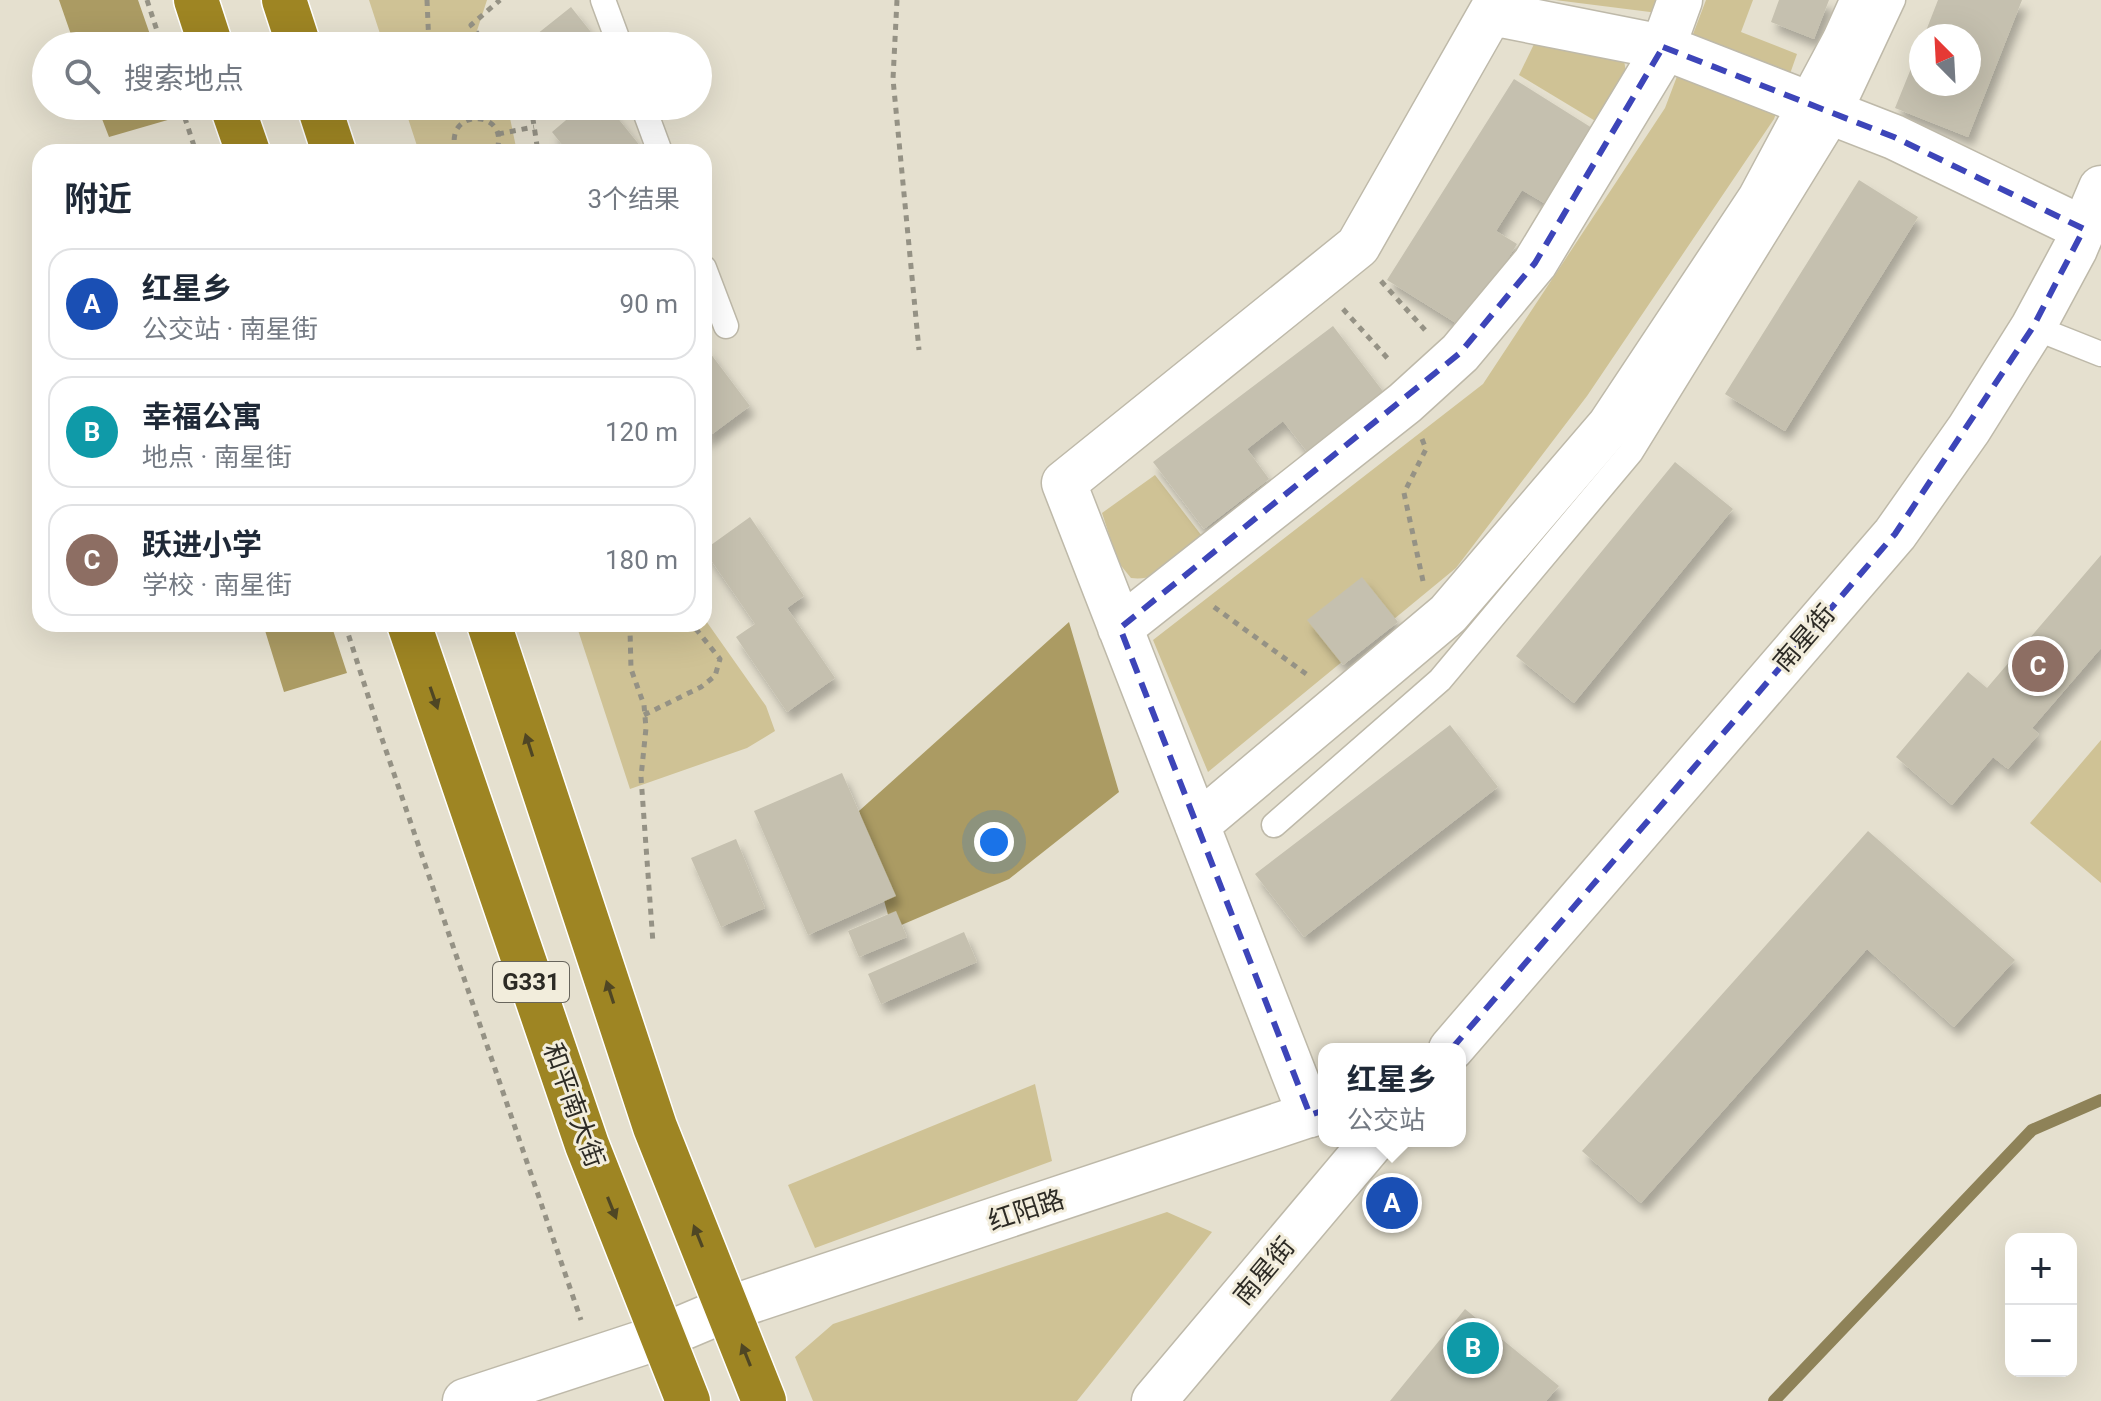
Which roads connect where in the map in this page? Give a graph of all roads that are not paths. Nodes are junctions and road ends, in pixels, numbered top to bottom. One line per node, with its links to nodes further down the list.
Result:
1 (196, 0): 8 (highway)
2 (284, 0): 9 (highway)
3 (603, 0): 10 (lane)
4 (1680, 0): 11 (street)
5 (1863, 0): 12 (street)
6 (1893, 0): 12 (lane)
7 (1495, 7): 11 (street); 25 (street)
8 (206, 32)
9 (294, 32)
10 (615, 32)
11 (1663, 47): 12 (street); 25 (street)
12 (1826, 109): 20 (street); 28 (street); 29 (lane)
13 (237, 120): 16 (highway)
14 (324, 120): 17 (highway)
15 (648, 120): 18 (lane)
16 (245, 144)
17 (331, 144)
18 (657, 144)
19 (2101, 188): 20 (street, 南星街)
20 (2084, 229): 23 (street, 南星街)
21 (712, 289): 22 (lane)
22 (726, 326)
23 (2033, 327): 24 (lane); 30 (street, 南星街)
24 (2101, 354)
25 (1120, 628): 28 (street)
26 (412, 632): 34 (highway, 和平南大街 / G331, one-way to 34)
27 (492, 632): 33 (highway, G331, one-way to 27)
28 (1197, 825): 31 (street)
29 (1274, 825)
30 (1456, 1043)
31 (1317, 1112): 33 (street, 红阳路)
32 (1368, 1147): 38 (street, 南星街)
33 (727, 1309): 34 (street, 红阳路); 37 (highway, G331, one-way to 33)
34 (663, 1336): 35 (street); 36 (highway, 和平南大街 / G331)
35 (465, 1401)
36 (688, 1401)
37 (764, 1401)
38 (1154, 1401)

